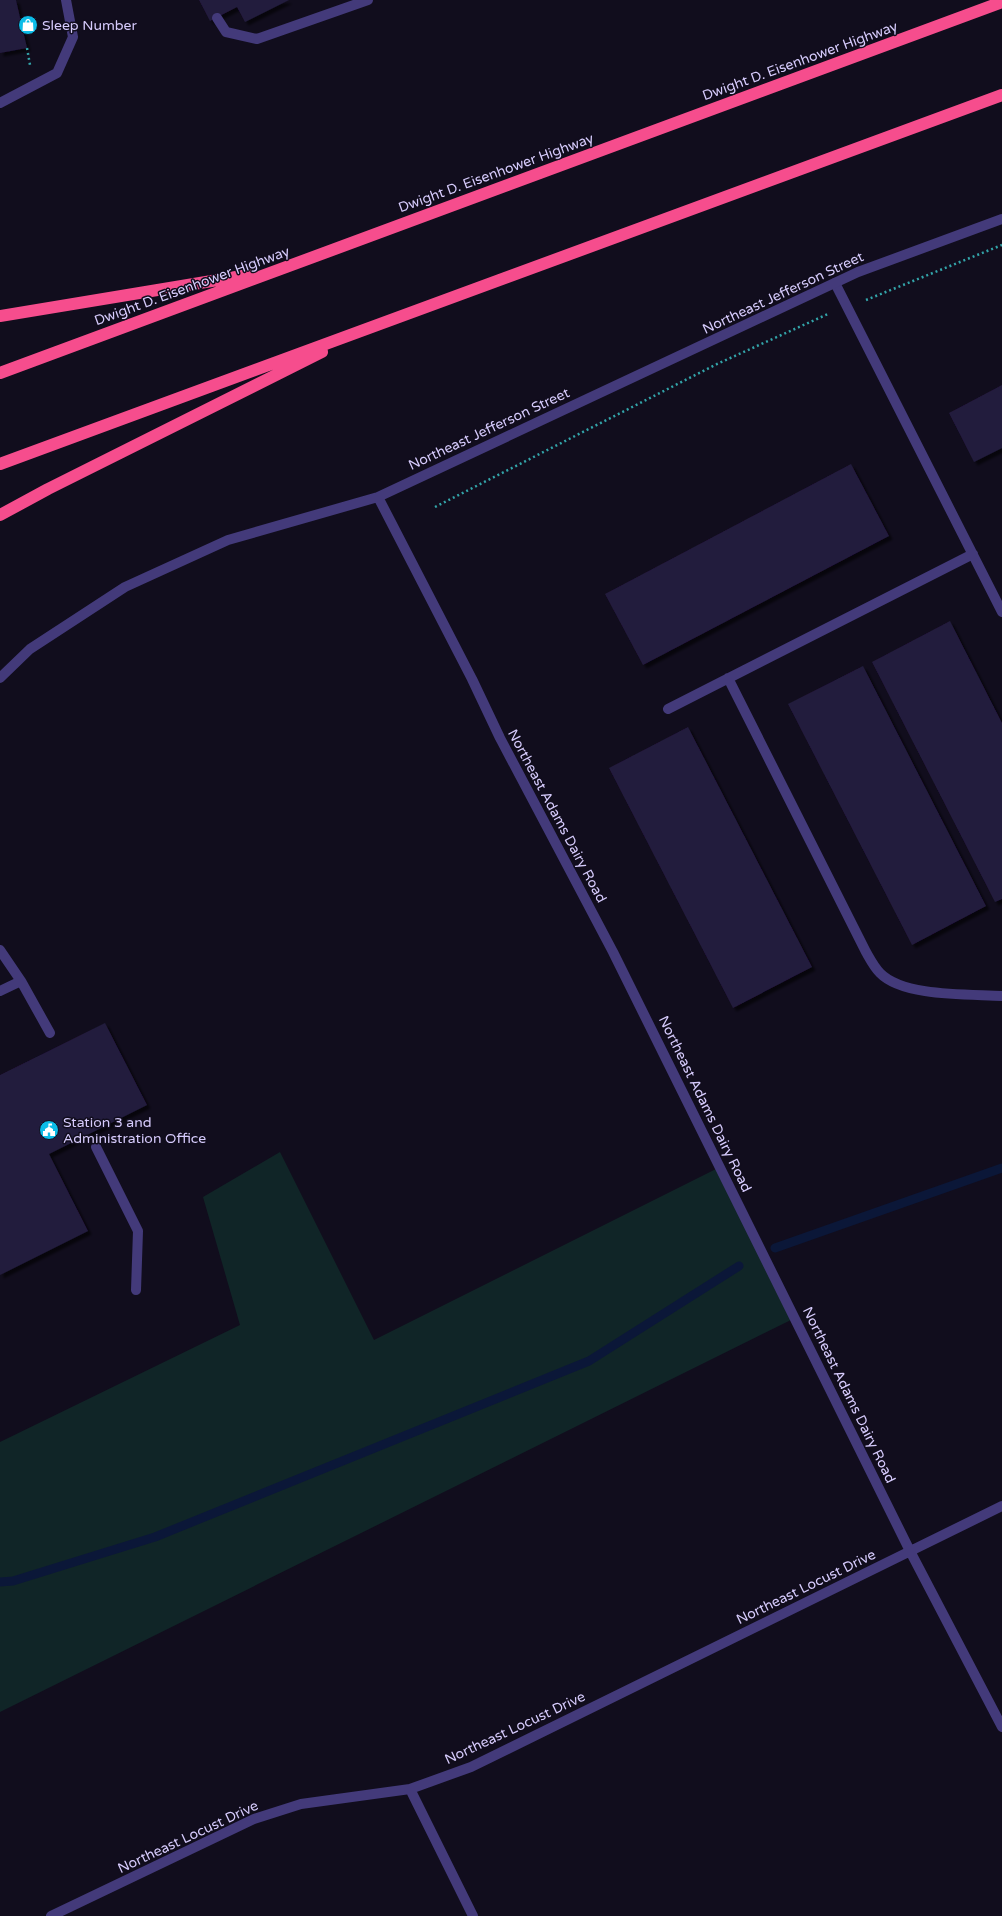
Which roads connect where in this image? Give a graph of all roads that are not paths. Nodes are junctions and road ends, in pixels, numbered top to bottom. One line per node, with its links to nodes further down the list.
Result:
1 (66, 0): 6 (street)
2 (368, 0): 4 (street)
3 (1002, 2): 8 (highway, Dwight D. Eisenhower Highway)
4 (217, 18)
5 (1002, 95): 11 (highway)
6 (0, 103)
7 (1002, 219): 9 (street, Northeast Jefferson Street)
8 (277, 271): 10 (highway); 12 (highway, Dwight D. Eisenhower Highway)
9 (835, 283): 14 (street, Northeast Jefferson Street); 16 (street)
10 (0, 316)
11 (378, 325): 13 (highway); 15 (highway)
12 (0, 373)
13 (0, 464)
14 (378, 497): 18 (street, Northeast Jefferson Street); 29 (street, Northeast Adams Dairy Road)
15 (0, 515)
16 (972, 554): 17 (street); 19 (street)
17 (1002, 612)
18 (0, 678)
19 (728, 678): 20 (street); 24 (street)
20 (668, 709)
21 (0, 950): 22 (street)
22 (21, 981): 23 (street); 25 (street)
23 (0, 991)
24 (1002, 996)
25 (50, 1033)
26 (96, 1147): 27 (street)
27 (136, 1290)
28 (1002, 1506): 29 (street, Northeast Locust Drive)
29 (910, 1551): 30 (street, Northeast Adams Dairy Road); 31 (street, Northeast Locust Drive)
30 (1002, 1727)
31 (410, 1788): 32 (street, Northeast Locust Drive); 33 (street)
32 (51, 1916)
33 (473, 1916)

